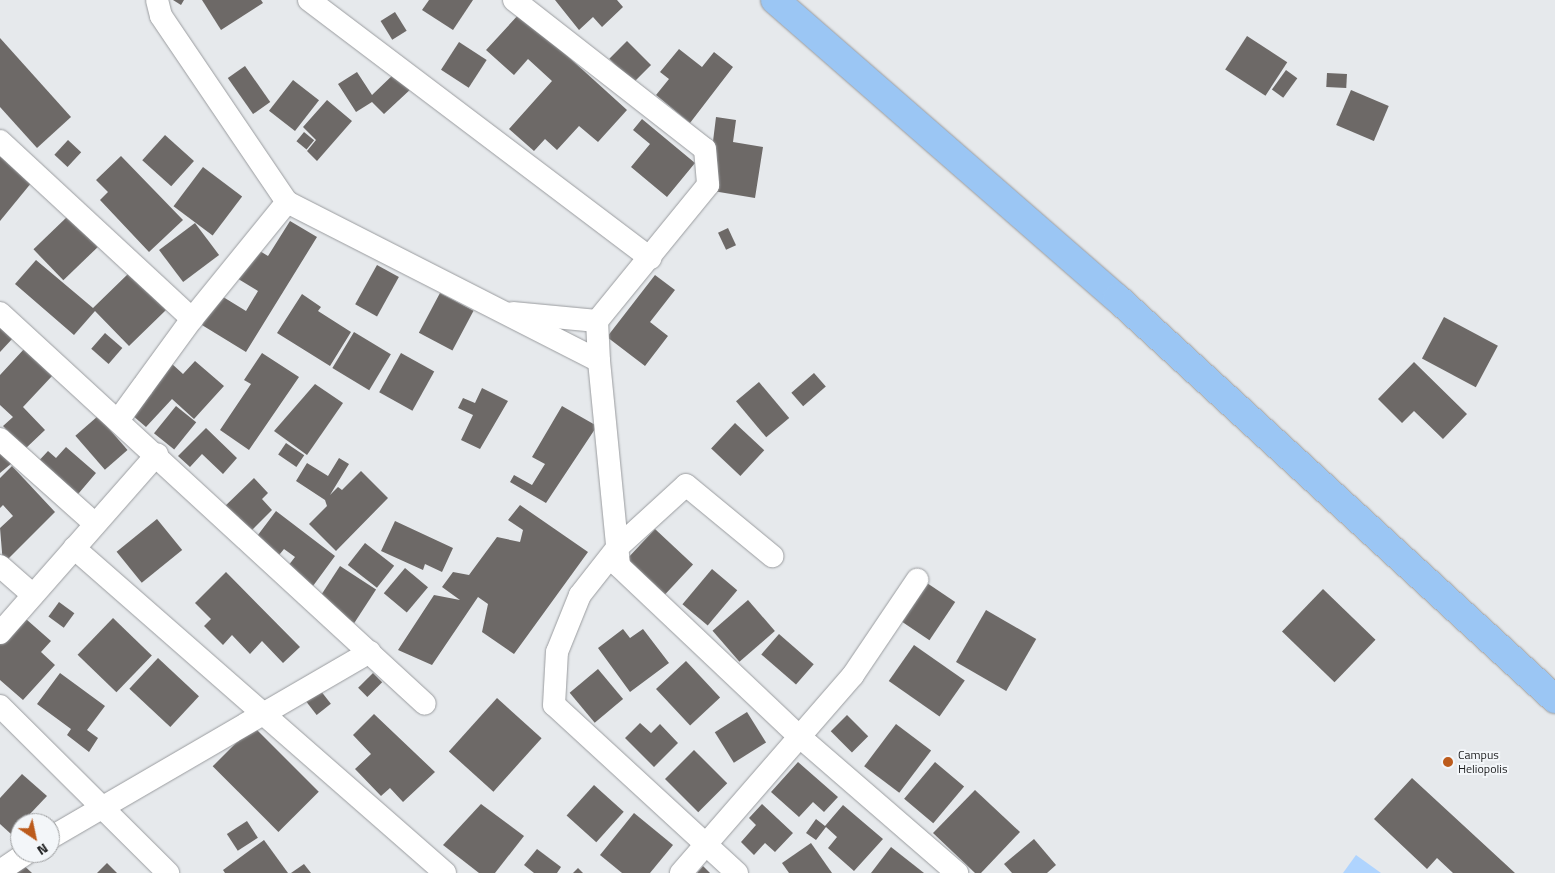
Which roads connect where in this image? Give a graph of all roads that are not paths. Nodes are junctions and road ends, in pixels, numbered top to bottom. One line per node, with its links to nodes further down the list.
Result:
1 (156, 0): 6 (street)
2 (309, 0): 7 (street)
3 (514, 0): 7 (street)
4 (775, 0): 25 (main road)
5 (0, 141): 10 (street)
6 (287, 202): 8 (street); 10 (street)
7 (650, 258): 11 (street)
8 (502, 312): 11 (street); 12 (street)
9 (0, 313): 13 (street)
10 (192, 319): 13 (street)
11 (597, 321): 12 (street)
12 (599, 361): 18 (street)
13 (119, 419): 15 (street)
14 (0, 439): 16 (street)
15 (156, 454): 16 (street); 24 (street)
16 (95, 524): 17 (street)
17 (74, 548): 22 (street); 28 (street)
18 (617, 548): 19 (street); 29 (street); 32 (street)
19 (772, 556)
20 (0, 566): 22 (street)
21 (917, 580): 29 (street)
22 (33, 595): 23 (street)
23 (0, 633)
24 (370, 652): 26 (street); 28 (street)
25 (1555, 699)
26 (425, 704)
27 (0, 706): 30 (street)
28 (265, 712): 30 (street); 35 (street)
29 (800, 736): 32 (street); 39 (street)
30 (102, 804): 31 (street); 36 (street)
31 (60, 831)
32 (706, 845): 37 (street); 38 (street)
33 (12, 863): 34 (street)
34 (0, 871)
35 (437, 871)
36 (168, 873)
37 (682, 873)
38 (737, 873)
39 (957, 873)

